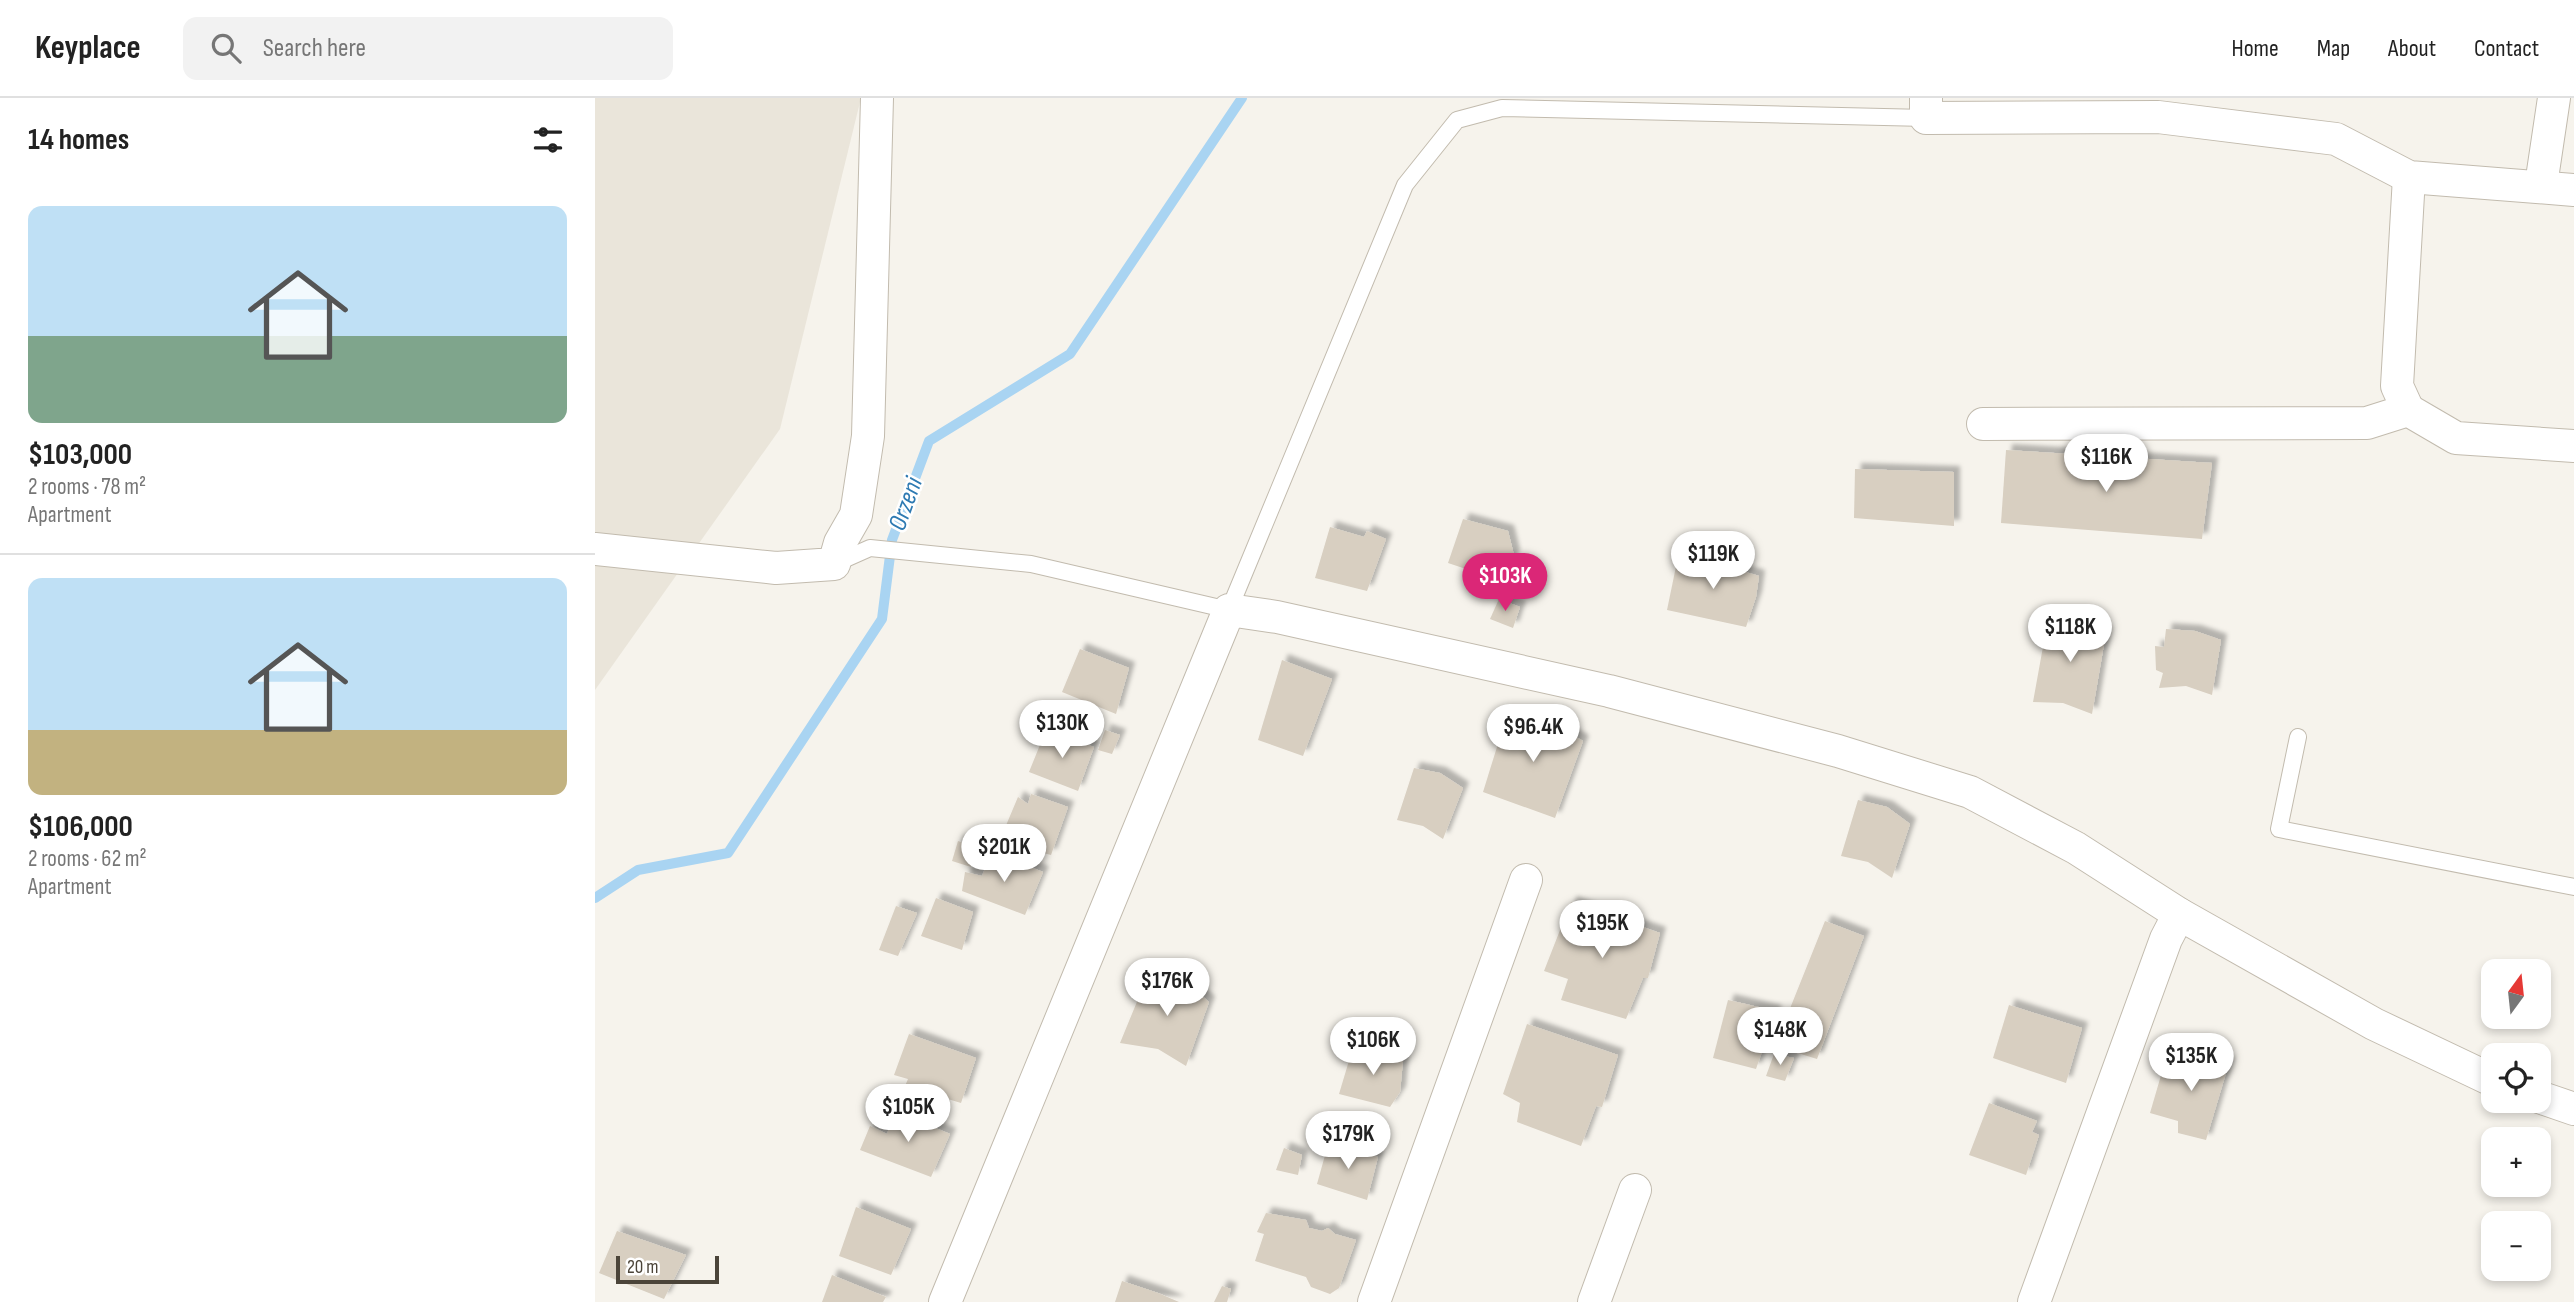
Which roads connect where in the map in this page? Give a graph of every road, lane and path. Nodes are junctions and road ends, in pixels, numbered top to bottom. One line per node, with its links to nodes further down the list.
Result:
1 (877, 98): 12 (street)
2 (2554, 98): 6 (street)
3 (1926, 108): 4 (street); 13 (lane)
4 (2159, 108): 5 (street)
5 (2409, 177): 6 (street); 8 (street)
6 (2541, 185): 7 (street)
7 (2574, 190)
8 (2408, 410): 9 (street); 10 (street)
9 (1983, 424)
10 (2574, 446)
11 (595, 549): 12 (street)
12 (834, 564): 13 (lane)
13 (1229, 610): 17 (street); 22 (street)
14 (2298, 737): 16 (lane)
15 (1527, 880): 23 (street)
16 (2574, 887)
17 (2179, 914): 18 (street); 25 (street)
18 (2481, 1075)
19 (2551, 1101): 20 (street)
20 (2574, 1109)
21 (1635, 1190): 24 (street)
22 (945, 1302)
23 (1374, 1302)
24 (1594, 1302)
25 (2034, 1302)

